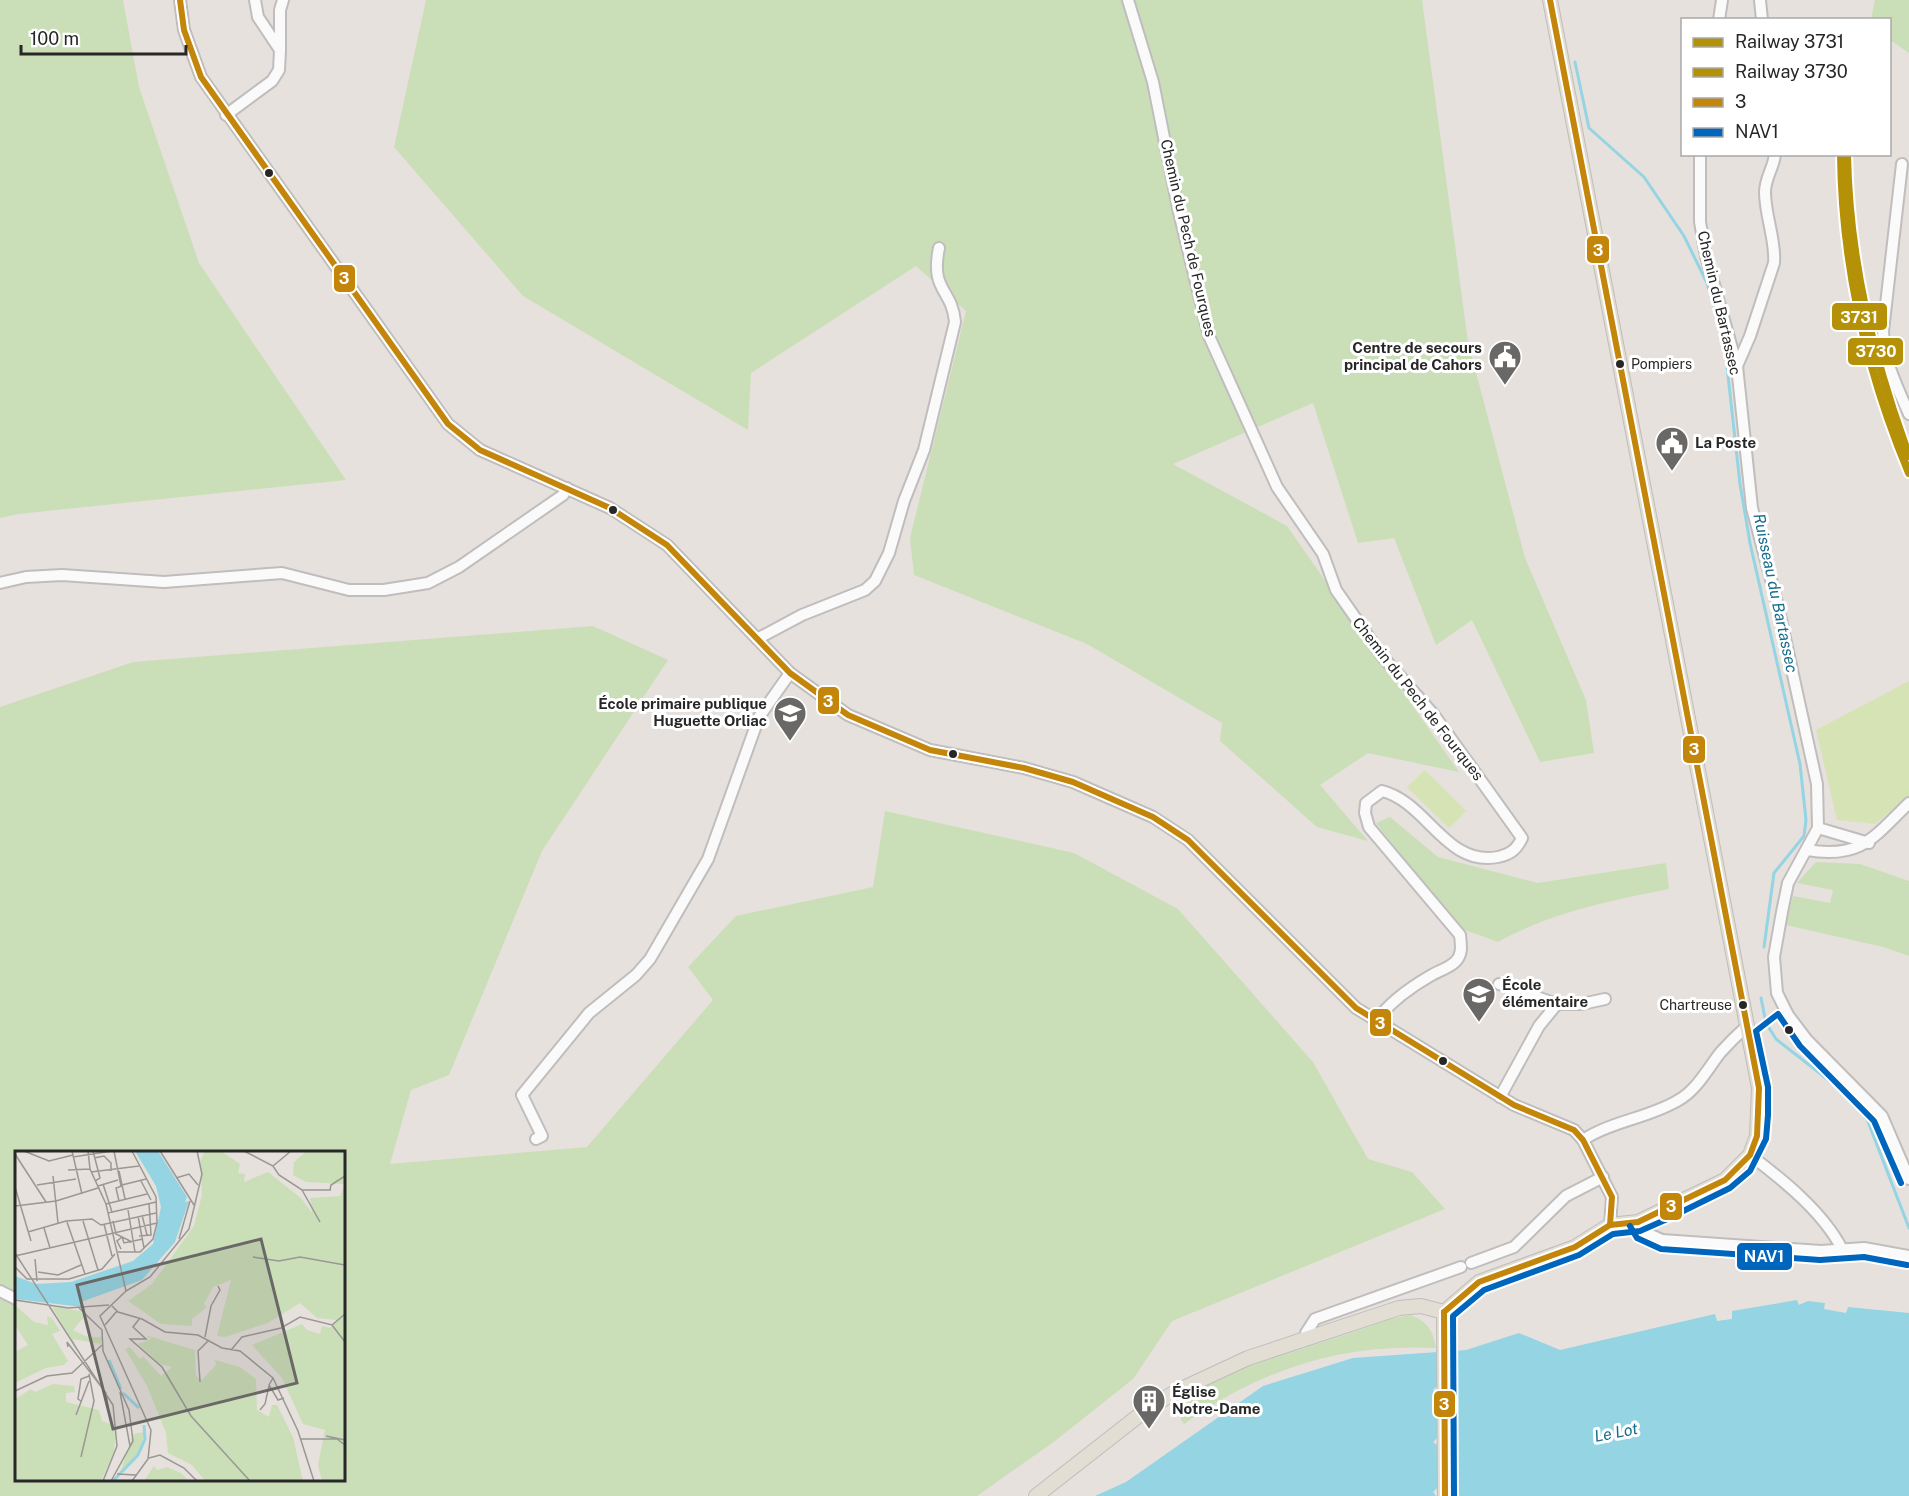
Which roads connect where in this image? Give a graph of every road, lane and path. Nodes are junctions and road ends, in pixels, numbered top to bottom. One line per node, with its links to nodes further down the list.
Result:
1 (180, 0): 11 (street)
2 (255, 0): 10 (street)
3 (283, 0): 10 (street)
4 (1128, 0): 29 (street, Chemin du Pech de Fourques)
5 (1550, 0): 30 (main road)
6 (1722, 0): 8 (street)
7 (1760, 0): 9 (street)
8 (1719, 18)
9 (1762, 18)
10 (280, 50): 11 (street)
11 (226, 115): 18 (street)
12 (1700, 156): 16 (street, Chemin du Bartassec)
13 (1774, 156): 16 (street)
14 (1902, 164): 17 (street)
15 (939, 248): 20 (street)
16 (1737, 366): 23 (street, Chemin du Bartassec)
17 (1909, 414)
18 (567, 488): 19 (street); 20 (street)
19 (0, 583)
20 (757, 639): 21 (street)
21 (790, 673): 29 (street); 32 (street)
22 (1909, 803): 24 (street)
23 (1818, 828): 24 (street); 25 (street, Chemin du Bartassec)
24 (1869, 843): 25 (street)
25 (1807, 850): 36 (street, Chemin du Bartassec)
26 (1499, 984): 28 (street)
27 (1605, 999): 28 (street)
28 (1557, 1004): 31 (street)
29 (1376, 1021): 31 (street)
30 (1746, 1027): 33 (street); 34 (main road)
31 (1500, 1096): 33 (street)
32 (536, 1139)
33 (1583, 1140): 35 (street)
34 (1750, 1155): 37 (main road); 39 (street)
35 (1603, 1177): 38 (street); 44 (street)
36 (1909, 1179)
37 (1638, 1222): 38 (main road); 39 (street)
38 (1610, 1225): 43 (main road)
39 (1842, 1249): 40 (street)
40 (1909, 1256)
41 (0, 1291): 42 (street)
42 (15, 1298)
43 (1444, 1312): 44 (main road); 46 (main road)
44 (1306, 1340): 45 (main road)
45 (1036, 1496)
46 (1445, 1496)

